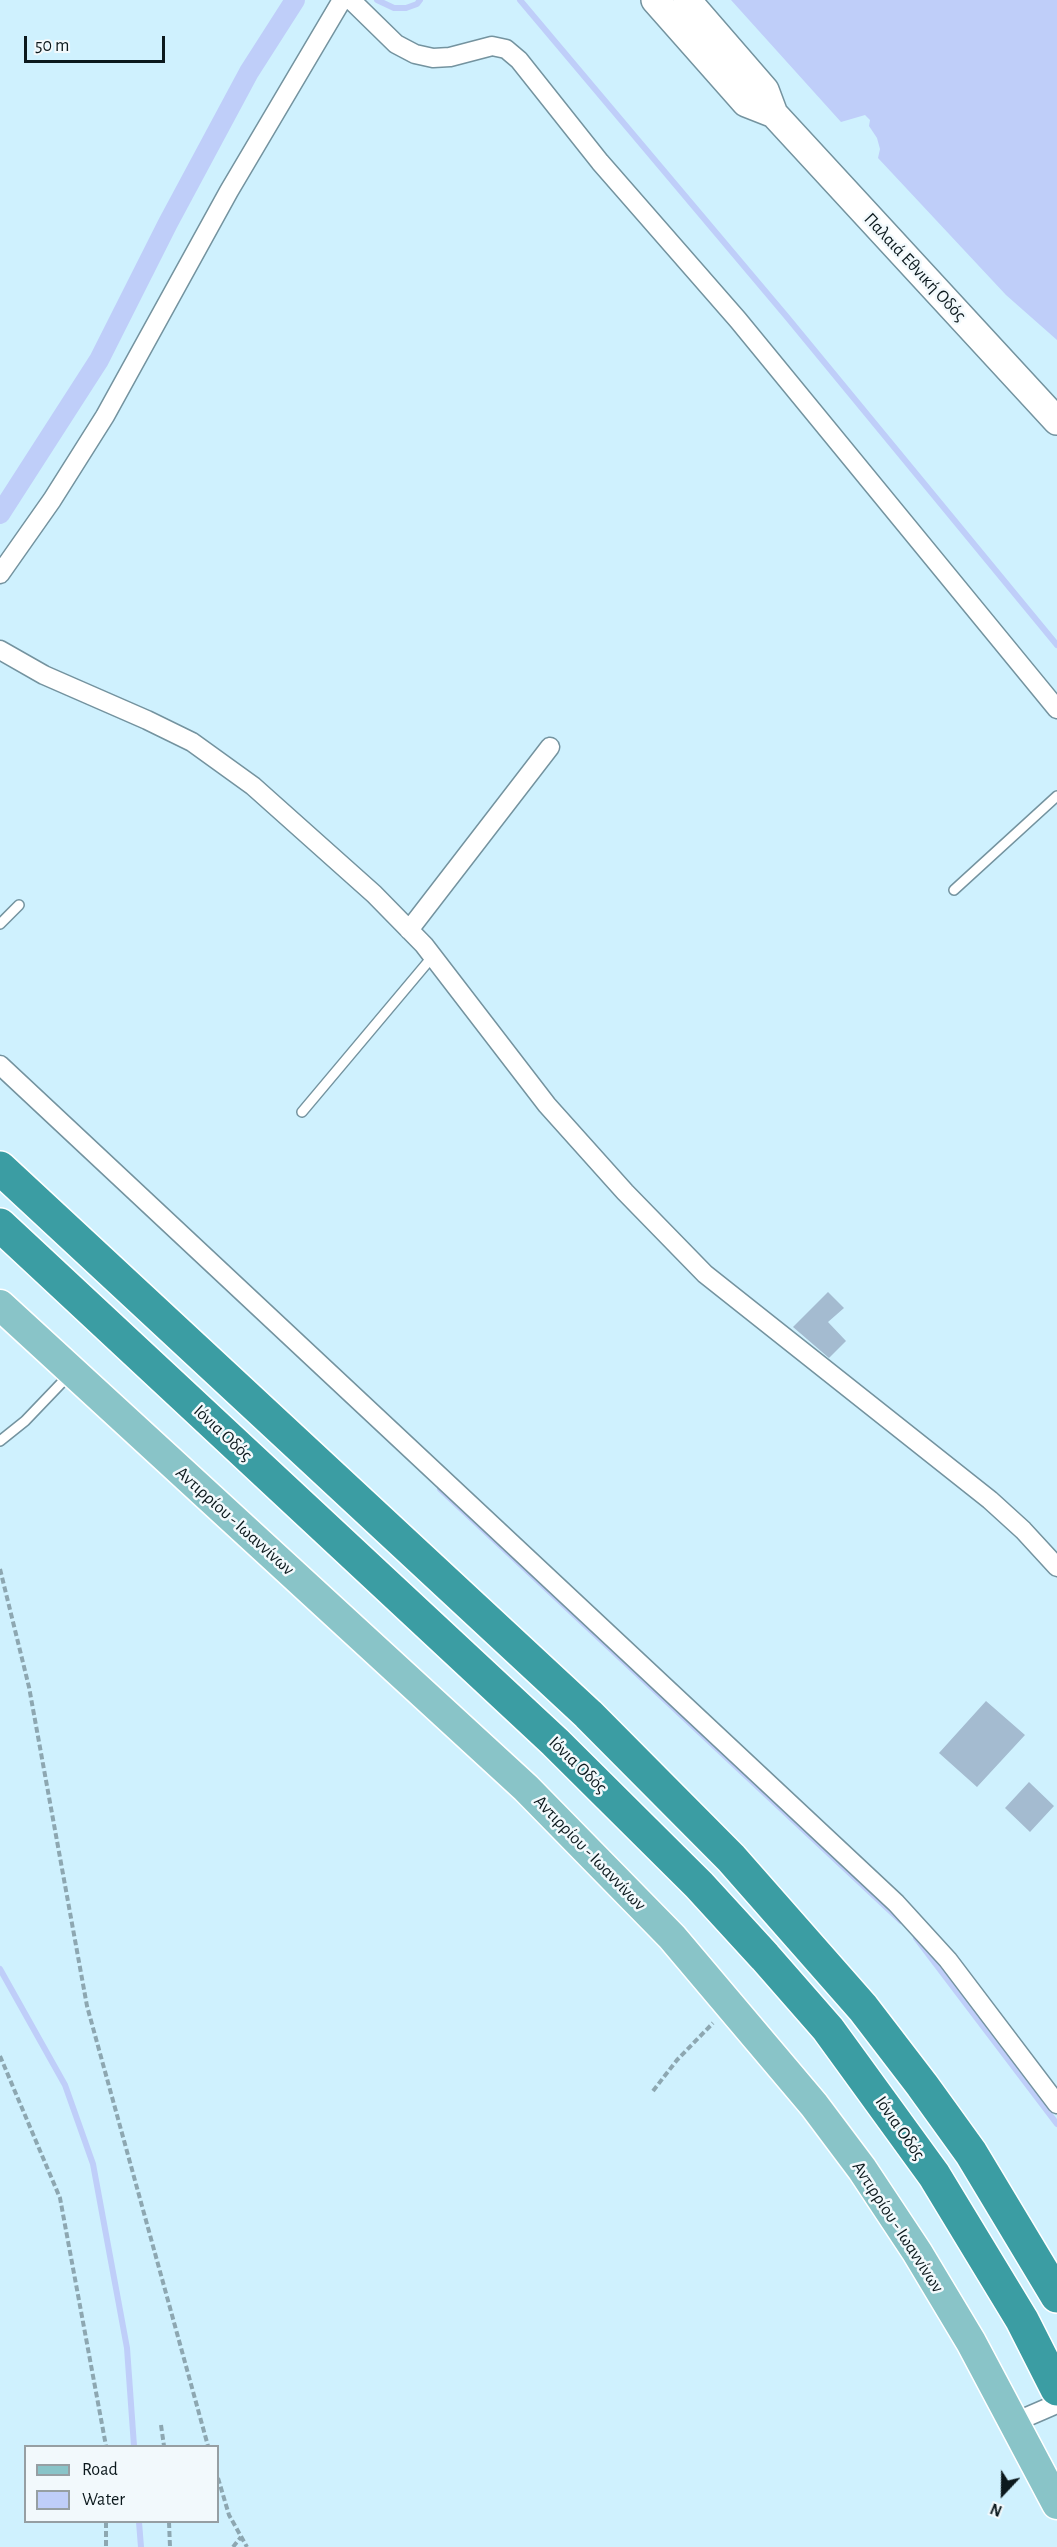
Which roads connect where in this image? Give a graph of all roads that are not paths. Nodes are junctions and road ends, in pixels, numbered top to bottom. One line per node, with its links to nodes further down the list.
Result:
1 (342, 0): 7 (street)
2 (351, 0): 9 (street)
3 (655, 0): 5 (main road, Παλαιά Εθνική Οδός)
4 (687, 0): 5 (main road, Παλαιά Εθνική Οδός)
5 (774, 114): 6 (main road, Παλαιά Εθνική Οδός)
6 (1057, 421)
7 (0, 574)
8 (0, 650): 15 (street)
9 (1057, 709)
10 (550, 747): 15 (street)
11 (1057, 796): 12 (lane)
12 (954, 890)
13 (19, 905): 14 (lane)
14 (0, 924)
15 (409, 930): 16 (street)
16 (433, 956): 18 (lane); 24 (street)
17 (0, 1065): 25 (street)
18 (302, 1112)
19 (0, 1168): 26 (highway)
20 (0, 1225): 27 (highway, Ιόνια Οδός)
21 (0, 1305): 22 (main road, Αντιρρίου - Ιωαννίνων)
22 (72, 1372): 23 (lane); 28 (main road, Αντιρρίου - Ιωαννίνων)
23 (0, 1441)
24 (1057, 1567)
25 (1057, 2104)
26 (1057, 2296)
27 (1055, 2397): 28 (street)
28 (1015, 2422): 29 (main road, Αντιρρίου - Ιωαννίνων)
29 (1057, 2504)

